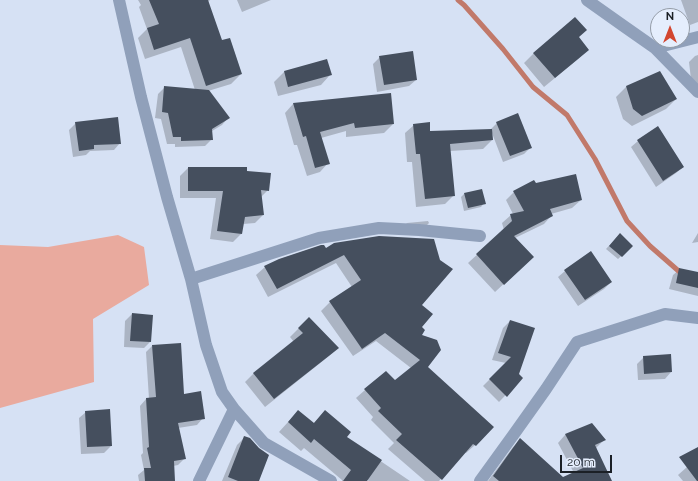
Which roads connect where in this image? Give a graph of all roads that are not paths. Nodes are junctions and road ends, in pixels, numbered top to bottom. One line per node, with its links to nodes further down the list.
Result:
1 (119, 0): 7 (street)
2 (587, 0): 3 (street)
3 (650, 44)
4 (655, 48): 5 (street)
5 (698, 92)
6 (480, 236): 7 (street)
7 (191, 279): 9 (street)
8 (698, 318): 12 (street)
9 (234, 409): 10 (street); 11 (street)
10 (199, 481)
11 (331, 481)
12 (480, 481)

